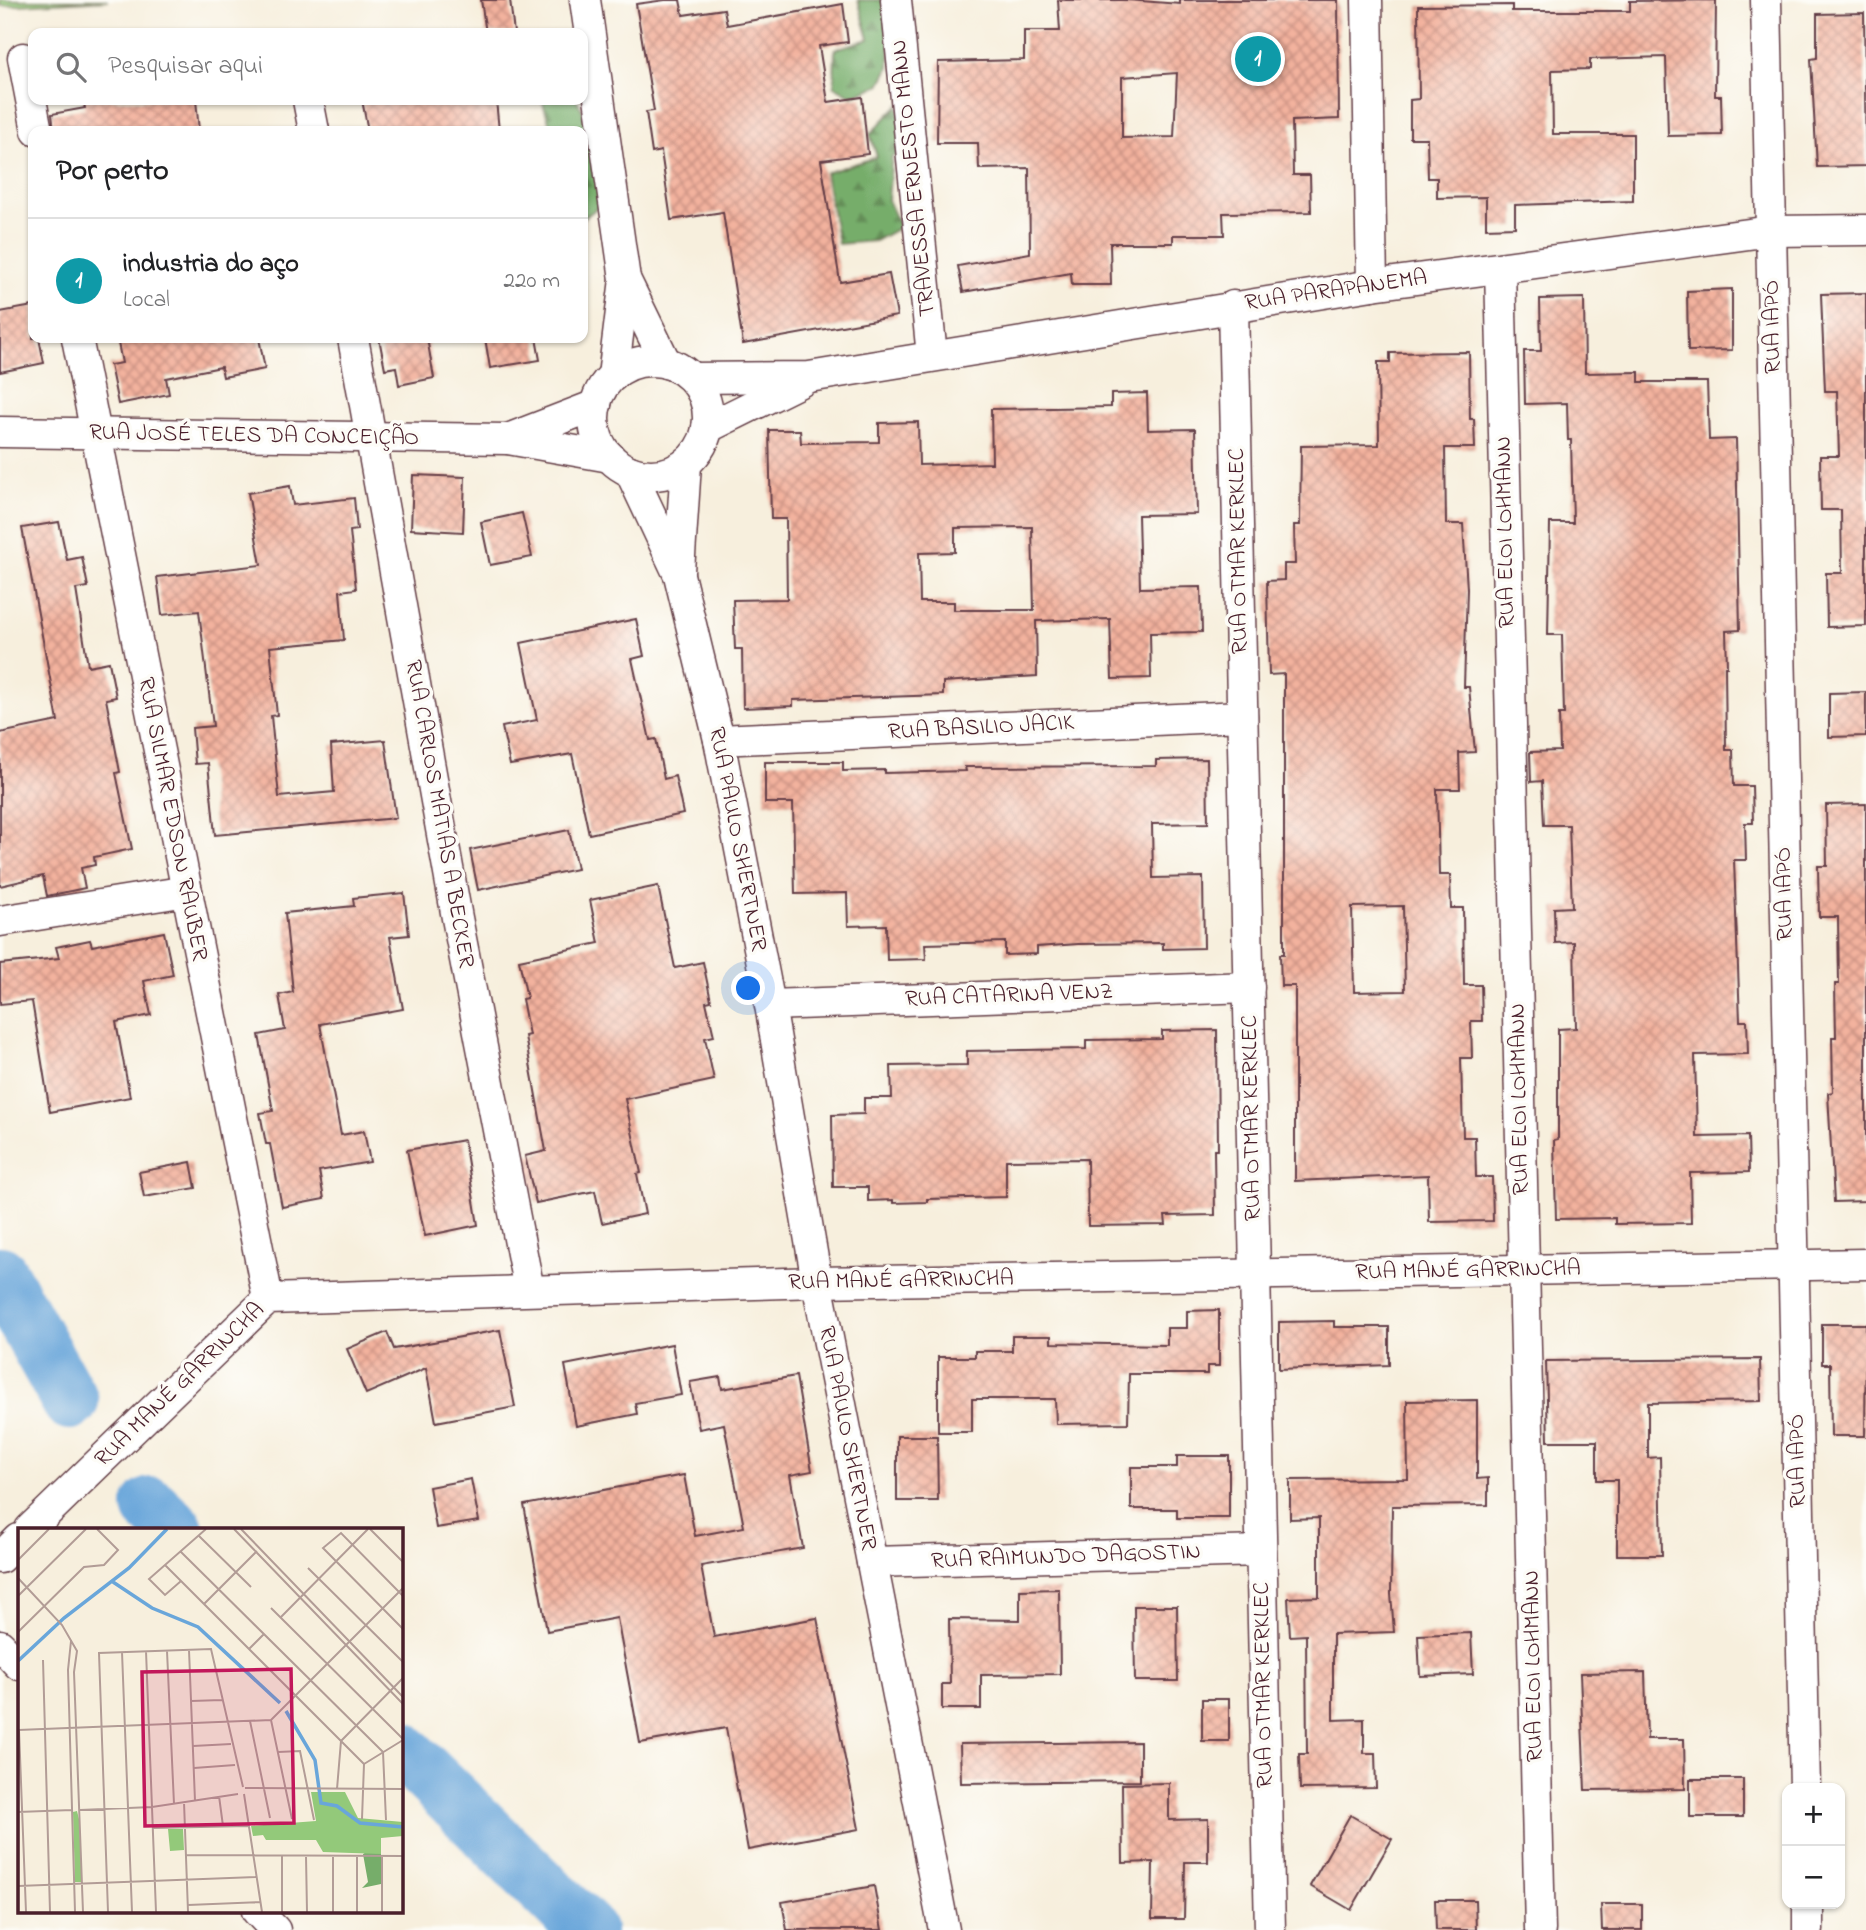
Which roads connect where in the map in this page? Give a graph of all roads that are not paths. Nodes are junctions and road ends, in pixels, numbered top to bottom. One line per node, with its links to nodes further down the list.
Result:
1 (585, 0): 14 (street)
2 (896, 0): 19 (street, TRAVESSA ERNESTO MANN)
3 (1367, 0): 15 (street)
4 (1766, 0): 12 (street, RUA IAPÓ)
5 (23, 58): 6 (street)
6 (28, 84)
7 (32, 105): 9 (street)
8 (309, 105): 10 (street)
9 (36, 126)
10 (313, 126)
11 (1866, 230): 12 (street, RUA PARAPANEMA)
12 (1771, 231): 13 (street, RUA PARAPANEMA); 40 (street, RUA IAPÓ)
13 (1500, 268): 15 (street, RUA PARAPANEMA); 41 (street, RUA ELOI LOHMANN)
14 (625, 279): 20 (street); 21 (street)
15 (1372, 285): 16 (street, RUA PARAPANEMA)
16 (1233, 306): 19 (street, RUA PARAPANEMA); 33 (street, RUA OTMAR KERKLEC)
17 (78, 343): 27 (street, RUA SILMAR EDSON RAUBER)
18 (354, 343): 28 (street, RUA CARLOS MATIAS A BECKER)
19 (932, 356): 22 (street, RUA PARAPANEMA)
20 (666, 363): 21 (street); 23 (street)
21 (613, 376): 24 (street)
22 (809, 377): 23 (street, RUA PARAPANEMA); 25 (street, RUA PARAPANEMA)
23 (692, 378): 25 (street)
24 (596, 405): 29 (street, RUA JOSÉ TELES DA CONCEIÇÃO); 30 (street)
25 (707, 428): 31 (street)
26 (0, 432): 27 (street, RUA JOSÉ TELES DA CONCEIÇÃO)
27 (96, 434): 28 (street, RUA JOSÉ TELES DA CONCEIÇÃO); 35 (street, RUA SILMAR EDSON RAUBER)
28 (372, 439): 29 (street, RUA JOSÉ TELES DA CONCEIÇÃO); 44 (street, RUA CARLOS MATIAS A BECKER)
29 (508, 439): 30 (street, RUA JOSÉ TELES DA CONCEIÇÃO)
30 (620, 464): 31 (street); 32 (street, RUA PAULO SHERTNER)
31 (686, 464): 32 (street, RUA PAULO SHERTNER)
32 (679, 575): 34 (street, RUA PAULO SHERTNER)
33 (1242, 716): 34 (street, RUA BASILIO JACIK); 37 (street, RUA OTMAR KERKLEC)
34 (719, 740): 38 (street, RUA PAULO SHERTNER)
35 (187, 891): 36 (street); 45 (street, RUA SILMAR EDSON RAUBER)
36 (0, 921)
37 (1249, 988): 38 (street, RUA CATARINA VENZ); 42 (street, RUA OTMAR KERKLEC)
38 (769, 1005): 43 (street, RUA PAULO SHERTNER)
39 (1866, 1264): 40 (street, RUA MANÉ GARRINCHA)
40 (1794, 1265): 41 (street, RUA MANÉ GARRINCHA); 53 (street, RUA IAPÓ)
41 (1524, 1270): 42 (street, RUA MANÉ GARRINCHA); 59 (street, RUA ELOI LOHMANN)
42 (1255, 1275): 43 (street, RUA MANÉ GARRINCHA); 48 (street, RUA OTMAR KERKLEC)
43 (817, 1282): 44 (street, RUA MANÉ GARRINCHA); 50 (street, RUA PAULO SHERTNER)
44 (529, 1290): 45 (street, RUA MANÉ GARRINCHA)
45 (268, 1299): 46 (street, RUA MANÉ GARRINCHA)
46 (31, 1528)
47 (18, 1540): 49 (street)
48 (1261, 1551): 50 (street, RUA RAIMUNDO DAGOSTIN); 58 (street, RUA OTMAR KERKLEC)
49 (0, 1558)
50 (872, 1562): 57 (street, RUA PAULO SHERTNER)
51 (0, 1645): 52 (street)
52 (18, 1664)
53 (1805, 1783)
54 (1808, 1909): 60 (street)
55 (258, 1912): 56 (street)
56 (275, 1930)
57 (944, 1930)
58 (1270, 1930)
59 (1540, 1930)
60 (1808, 1930)

